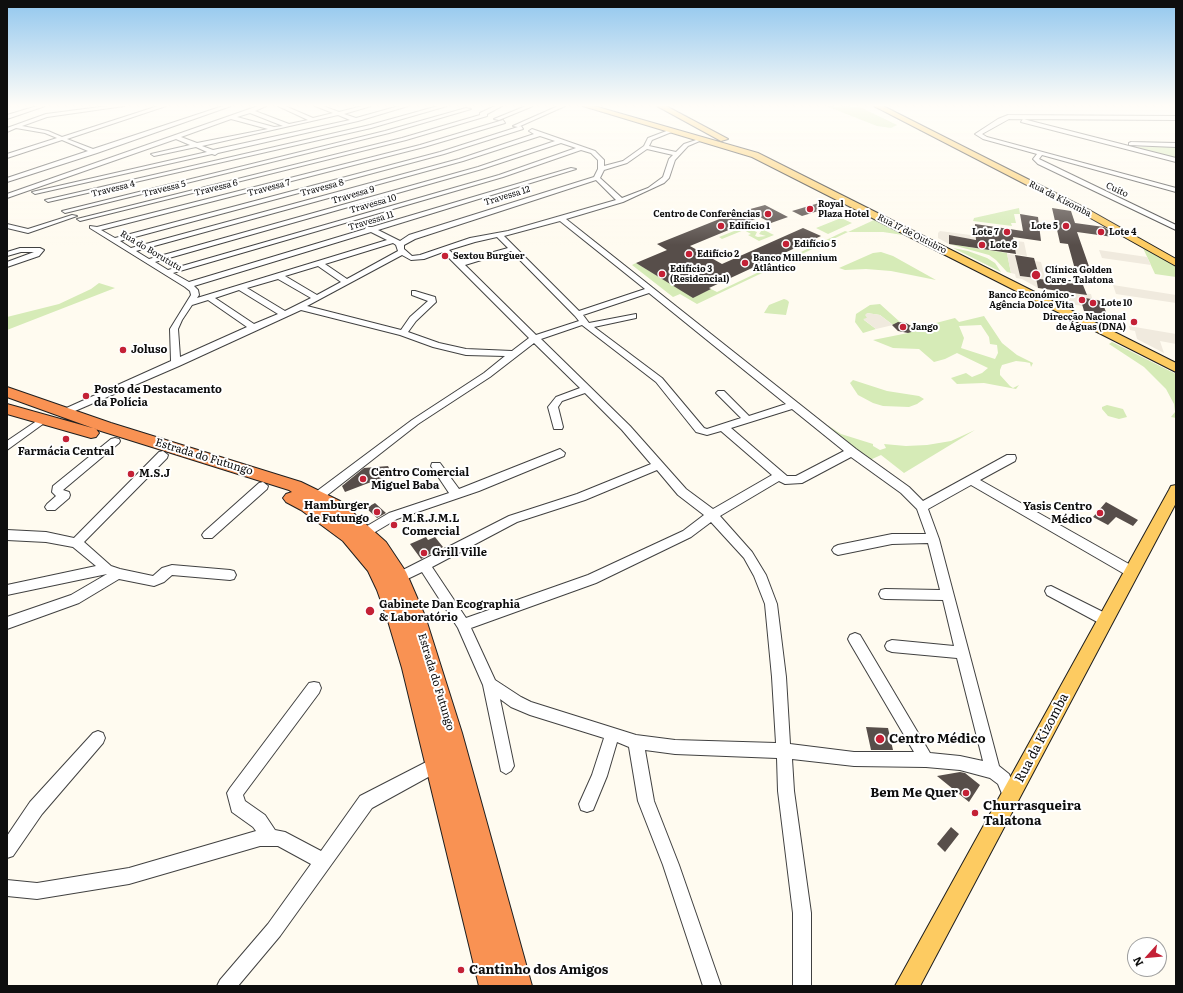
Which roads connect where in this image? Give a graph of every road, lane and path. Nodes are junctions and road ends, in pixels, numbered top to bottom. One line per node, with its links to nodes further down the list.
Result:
1 (18, 152): 28 (street)
2 (89, 152): 40 (street)
3 (96, 152): 29 (street)
4 (132, 152): 29 (street)
5 (162, 152): 24 (street)
6 (211, 152): 43 (street)
7 (213, 152): 30 (street)
8 (255, 152): 30 (street)
9 (302, 152): 33 (street, Travessa 4)
10 (350, 152): 37 (street, Travessa 5)
11 (397, 152): 41 (street, Travessa 6)
12 (484, 152): 31 (street, Travessa 8)
13 (526, 152): 34 (street, Travessa 9)
14 (570, 152): 38 (street, Travessa 10)
15 (591, 152): 36 (street)
16 (639, 152): 36 (street)
17 (670, 152): 25 (street)
18 (749, 152): 26 (main road, Rua 17 de Outubro)
19 (752, 152): 26 (main road)
20 (968, 152): 69 (main road, Rua da Kizomba)
21 (1034, 152): 27 (street)
22 (1146, 152): 32 (street)
23 (442, 153): 31 (street); 45 (street, Travessa 7)
24 (154, 154)
25 (677, 154): 50 (street)
26 (755, 154): 92 (main road, Rua 17 de Outubro)
27 (1040, 154): 44 (street); 57 (street, Cuito)
28 (7, 156)
29 (113, 159): 43 (street)
30 (226, 159): 33 (street); 48 (street)
31 (461, 160): 34 (street); 49 (street, Travessa 8)
32 (1176, 160)
33 (241, 167): 37 (street); 52 (street, Travessa 4)
34 (480, 168): 38 (street); 51 (street, Travessa 9)
35 (574, 169): 42 (street, Travessa 11)
36 (601, 169): 39 (street)
37 (258, 175): 41 (street); 53 (street, Travessa 5)
38 (504, 178): 55 (street, Travessa 10)
39 (598, 178): 47 (street, Travessa 12); 50 (street)
40 (7, 180)
41 (275, 183): 45 (street); 58 (street, Travessa 6)
42 (517, 183): 47 (street); 59 (street, Travessa 11)
43 (32, 190): 46 (street); 48 (street, Rua do Borututu)
44 (1176, 190)
45 (292, 191): 49 (street); 61 (street, Travessa 7)
46 (7, 196)
47 (542, 196): 62 (street, Travessa 12)
48 (48, 200): 52 (street, Rua do Borututu)
49 (311, 201): 51 (street); 64 (street, Travessa 8)
50 (621, 201): 54 (street)
51 (331, 210): 55 (street); 67 (street, Travessa 9)
52 (65, 211): 53 (street, Rua do Borututu)
53 (77, 218): 56 (street, Travessa 5); 58 (street, Rua do Borututu)
54 (561, 218): 60 (street); 77 (street)
55 (351, 220): 59 (street); 72 (street, Travessa 10)
56 (7, 226)
57 (1176, 228)
58 (96, 229): 61 (street, Rua do Borututu)
59 (372, 230): 62 (street); 75 (street, Travessa 11)
60 (499, 235): 63 (street); 65 (street)
61 (114, 240): 64 (street, Rua do Borututu)
62 (398, 246): 65 (street); 68 (street, Travessa 12); 74 (street)
63 (511, 248): 70 (street); 84 (street)
64 (131, 250): 67 (street, Rua do Borututu)
65 (445, 250): 70 (street)
66 (7, 254): 71 (street)
67 (149, 261): 72 (street, Rua do Borututu)
68 (318, 263): 73 (street, Travessa 12); 74 (street)
69 (1176, 263)
70 (460, 264): 89 (street)
71 (7, 265)
72 (168, 272): 75 (street, Rua do Borututu)
73 (279, 276): 76 (street, Travessa 12); 80 (street)
74 (347, 282): 80 (street)
75 (188, 285): 81 (street, Rua do Borututu)
76 (241, 288): 79 (street, Travessa 12); 83 (street)
77 (651, 290): 84 (street); 96 (street)
78 (415, 293): 88 (street)
79 (209, 297): 81 (street, Travessa 12); 87 (street)
80 (317, 298): 82 (street)
81 (190, 303): 91 (street)
82 (300, 307): 83 (street); 88 (street)
83 (285, 314): 87 (street)
84 (578, 314): 86 (street)
85 (633, 316): 86 (street)
86 (585, 324): 89 (street); 102 (street)
87 (254, 328): 91 (street)
88 (403, 333): 90 (street)
89 (535, 338): 90 (street); 93 (street)
90 (514, 354): 116 (street)
91 (176, 364): 98 (street)
92 (1176, 367)
93 (586, 389): 101 (street); 109 (street)
94 (7, 392): 98 (highway, Estrada do Futungo)
95 (721, 393): 100 (street)
96 (795, 405): 100 (street); 105 (street)
97 (14, 411): 99 (highway, Estrada do Futungo)
98 (65, 412): 116 (highway, Estrada do Futungo)
99 (44, 419): 103 (highway, Estrada do Futungo); 104 (street)
100 (748, 420): 102 (street)
101 (558, 427)
102 (724, 428): 111 (street)
103 (115, 441): 107 (highway, Estrada do Futungo); 117 (street)
104 (7, 446)
105 (852, 452): 111 (street); 118 (street)
106 (560, 453): 115 (street)
107 (164, 455): 113 (highway, Estrada do Futungo); 124 (street)
108 (1011, 458): 112 (street)
109 (658, 465): 119 (street); 126 (street)
110 (436, 466): 115 (street)
111 (779, 476): 119 (street)
112 (971, 480): 118 (street); 128 (street)
113 (263, 486): 122 (street); 148 (highway, Estrada do Futungo)
114 (1176, 490): 128 (main road, Rua da Kizomba)
115 (456, 494): 120 (street)
116 (317, 497): 120 (highway, Estrada do Futungo)
117 (51, 507)
118 (922, 507): 123 (street)
119 (712, 515): 137 (street); 146 (street)
120 (366, 532): 130 (highway, Estrada do Futungo)
121 (7, 535): 124 (street)
122 (208, 535)
123 (933, 539): 125 (street); 134 (street)
124 (76, 543): 127 (street)
125 (838, 550)
126 (425, 566): 130 (street); 137 (street)
127 (112, 572): 129 (street); 131 (street); 136 (street)
128 (1132, 572): 135 (main road, Rua da Kizomba)
129 (230, 575)
130 (399, 578): 159 (highway, Estrada do Futungo)
131 (7, 590)
132 (1051, 591): 135 (street)
133 (885, 594): 134 (street)
134 (948, 595): 140 (street)
135 (1106, 620): 151 (main road, Rua da Kizomba)
136 (7, 623)
137 (463, 625): 141 (street)
138 (855, 639): 147 (street)
139 (892, 646): 140 (street)
140 (963, 653): 150 (street)
141 (490, 685): 143 (street); 149 (street)
142 (314, 688): 153 (street)
143 (612, 734): 145 (street); 152 (street)
144 (98, 738): 154 (street)
145 (636, 742): 146 (street); 160 (street)
146 (782, 751): 147 (street); 161 (street)
147 (926, 760): 150 (street)
148 (436, 765): 155 (street); 158 (highway, Estrada do Futungo)
149 (506, 766)
150 (993, 771): 151 (street)
151 (1010, 796): 162 (main road, Rua da Kizomba)
152 (587, 804)
153 (270, 837): 155 (street); 156 (street)
154 (7, 850)
155 (324, 862): 157 (street)
156 (7, 888)
157 (226, 986)
158 (493, 986)
159 (518, 986)
160 (712, 986)
161 (802, 986)
162 (907, 986)

